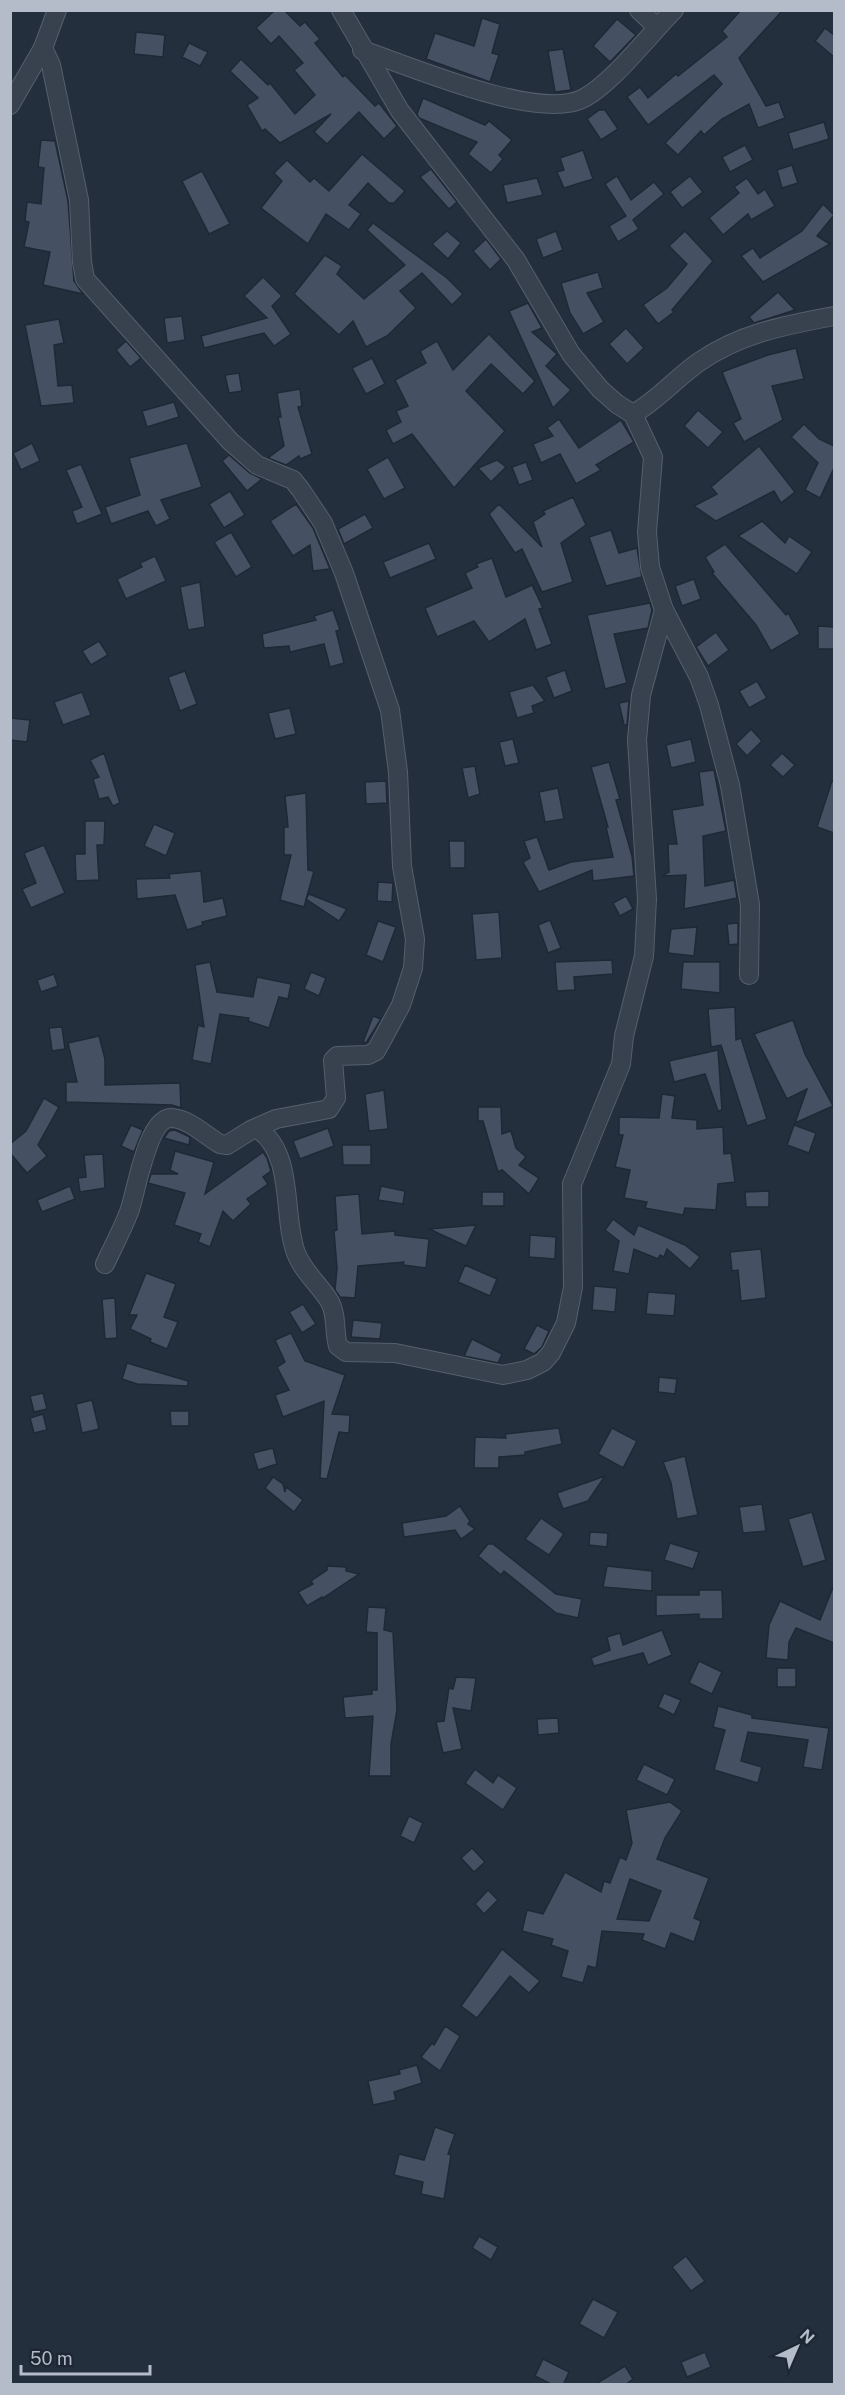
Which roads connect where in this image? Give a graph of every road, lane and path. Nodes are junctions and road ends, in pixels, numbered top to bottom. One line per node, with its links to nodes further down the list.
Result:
1 (57, 10): 6 (street)
2 (340, 10): 7 (street)
3 (639, 10): 5 (street)
4 (674, 10): 5 (street)
5 (657, 27): 7 (street)
6 (43, 48): 8 (street); 13 (street)
7 (362, 50): 10 (street)
8 (10, 105)
9 (834, 316): 10 (street)
10 (633, 414): 11 (street)
11 (664, 610): 12 (street); 13 (street)
12 (749, 975)
13 (258, 1129): 14 (street)
14 (105, 1264)

